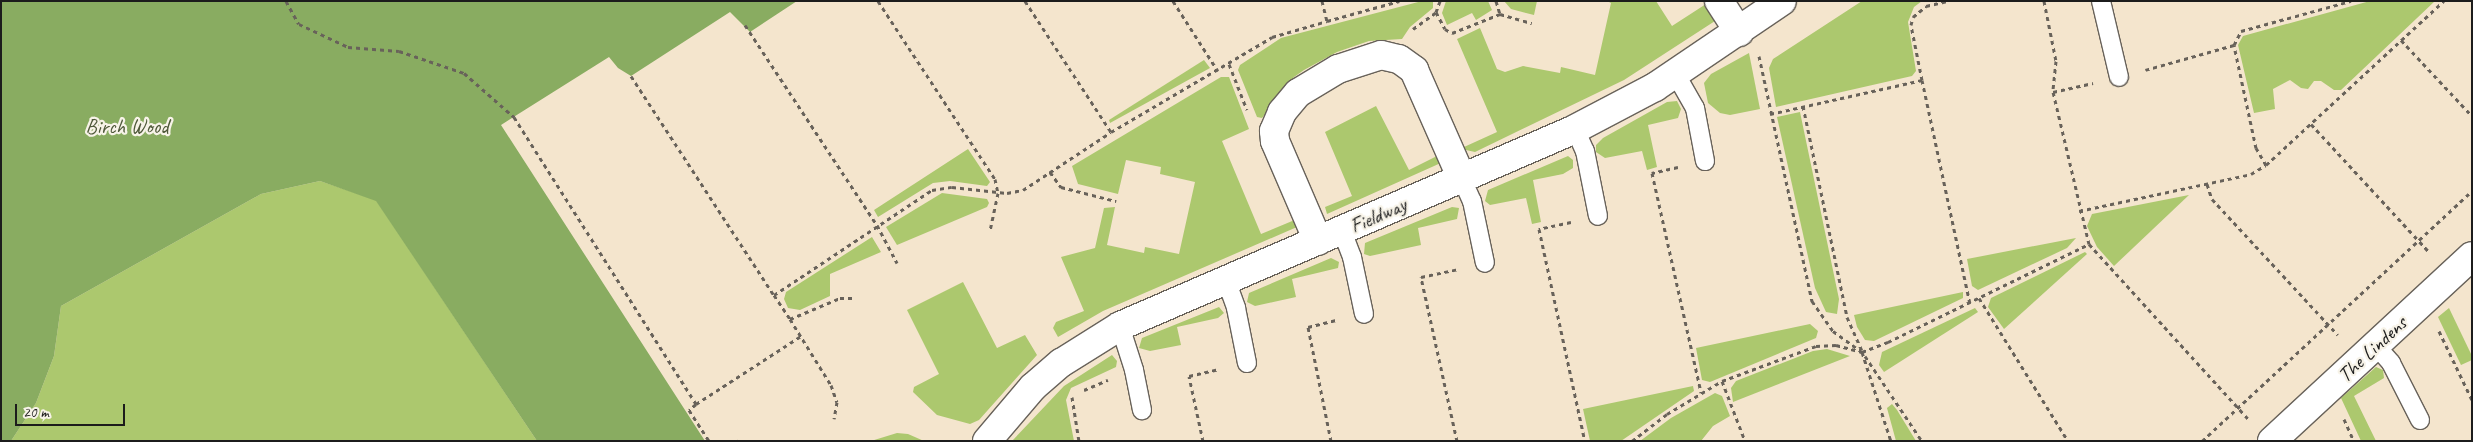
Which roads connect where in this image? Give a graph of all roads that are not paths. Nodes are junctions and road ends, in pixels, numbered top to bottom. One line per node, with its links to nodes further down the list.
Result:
1 (1718, 1): 4 (street)
2 (1782, 1): 4 (street, Fieldway)
3 (2101, 1): 6 (lane)
4 (1746, 27): 5 (street, Fieldway)
5 (1675, 74): 7 (street, Fieldway); 8 (lane)
6 (2119, 77)
7 (1575, 129): 9 (street, Fieldway); 10 (lane)
8 (1705, 160)
9 (1462, 179): 11 (street, Fieldway); 11 (street); 13 (lane)
10 (1598, 216)
11 (1330, 236): 14 (street, Fieldway); 15 (lane)
12 (2471, 260): 17 (street, The Lindens)
13 (1485, 263)
14 (1226, 280): 16 (street, Fieldway); 18 (lane)
15 (1364, 314)
16 (1120, 326): 19 (lane); 22 (street, Fieldway)
17 (2375, 345): 20 (lane); 21 (street, The Lindens)
18 (1247, 363)
19 (1142, 410)
20 (2420, 420)
21 (2280, 438)
22 (987, 441)

